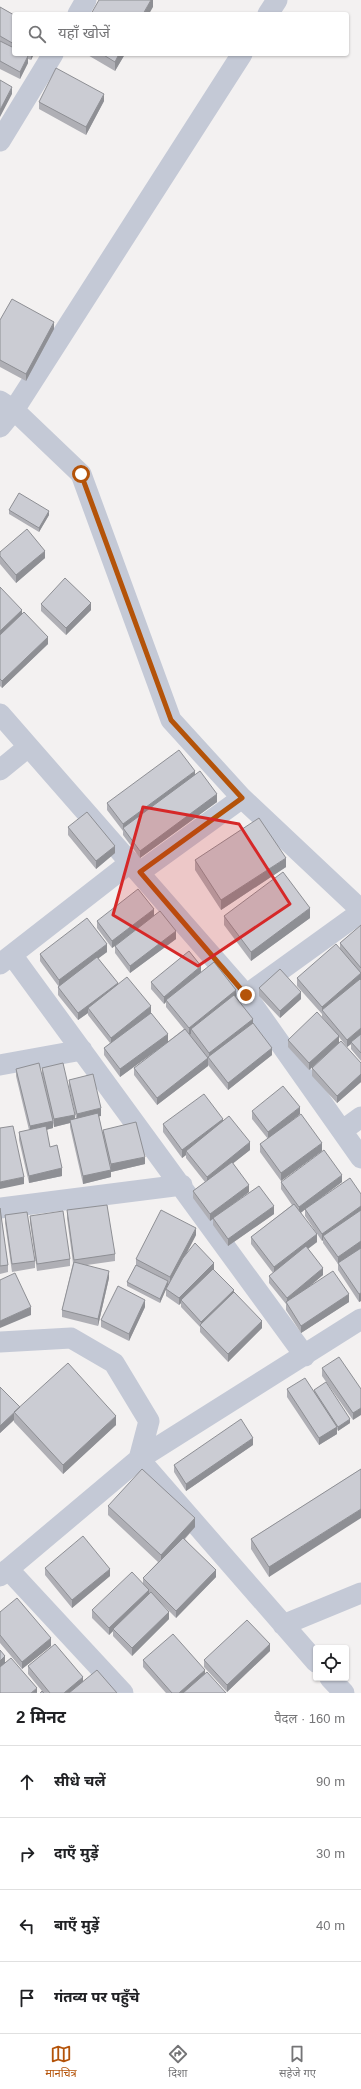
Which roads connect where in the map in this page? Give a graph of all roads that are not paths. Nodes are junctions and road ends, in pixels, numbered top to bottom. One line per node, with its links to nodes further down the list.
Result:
1 (86, 0): 3 (street)
2 (276, 0): 4 (street)
3 (79, 12)
4 (269, 12)
5 (52, 56): 7 (street)
6 (241, 56): 8 (street)
7 (0, 141)
8 (7, 406): 9 (street); 13 (street)
9 (0, 426)
10 (0, 714): 11 (street)
11 (28, 747): 12 (street); 14 (street)
12 (0, 770)
13 (242, 798): 14 (street); 15 (street)
14 (135, 867): 16 (street); 17 (street)
15 (361, 911): 17 (street)
16 (6, 959): 18 (street)
17 (246, 995): 21 (street)
18 (82, 1050): 19 (street); 23 (street)
19 (0, 1065)
20 (361, 1117): 21 (street)
21 (343, 1130): 22 (street)
22 (361, 1158)
23 (182, 1185): 24 (street); 27 (street)
24 (0, 1208)
25 (361, 1319): 27 (street)
26 (0, 1342): 28 (street)
27 (305, 1356): 28 (street)
28 (139, 1458): 29 (street); 31 (street)
29 (4, 1572): 34 (street)
30 (361, 1593): 31 (street)
31 (283, 1625): 32 (street)
32 (313, 1659)
33 (333, 1681): 35 (street)
34 (124, 1693)
35 (344, 1693)

